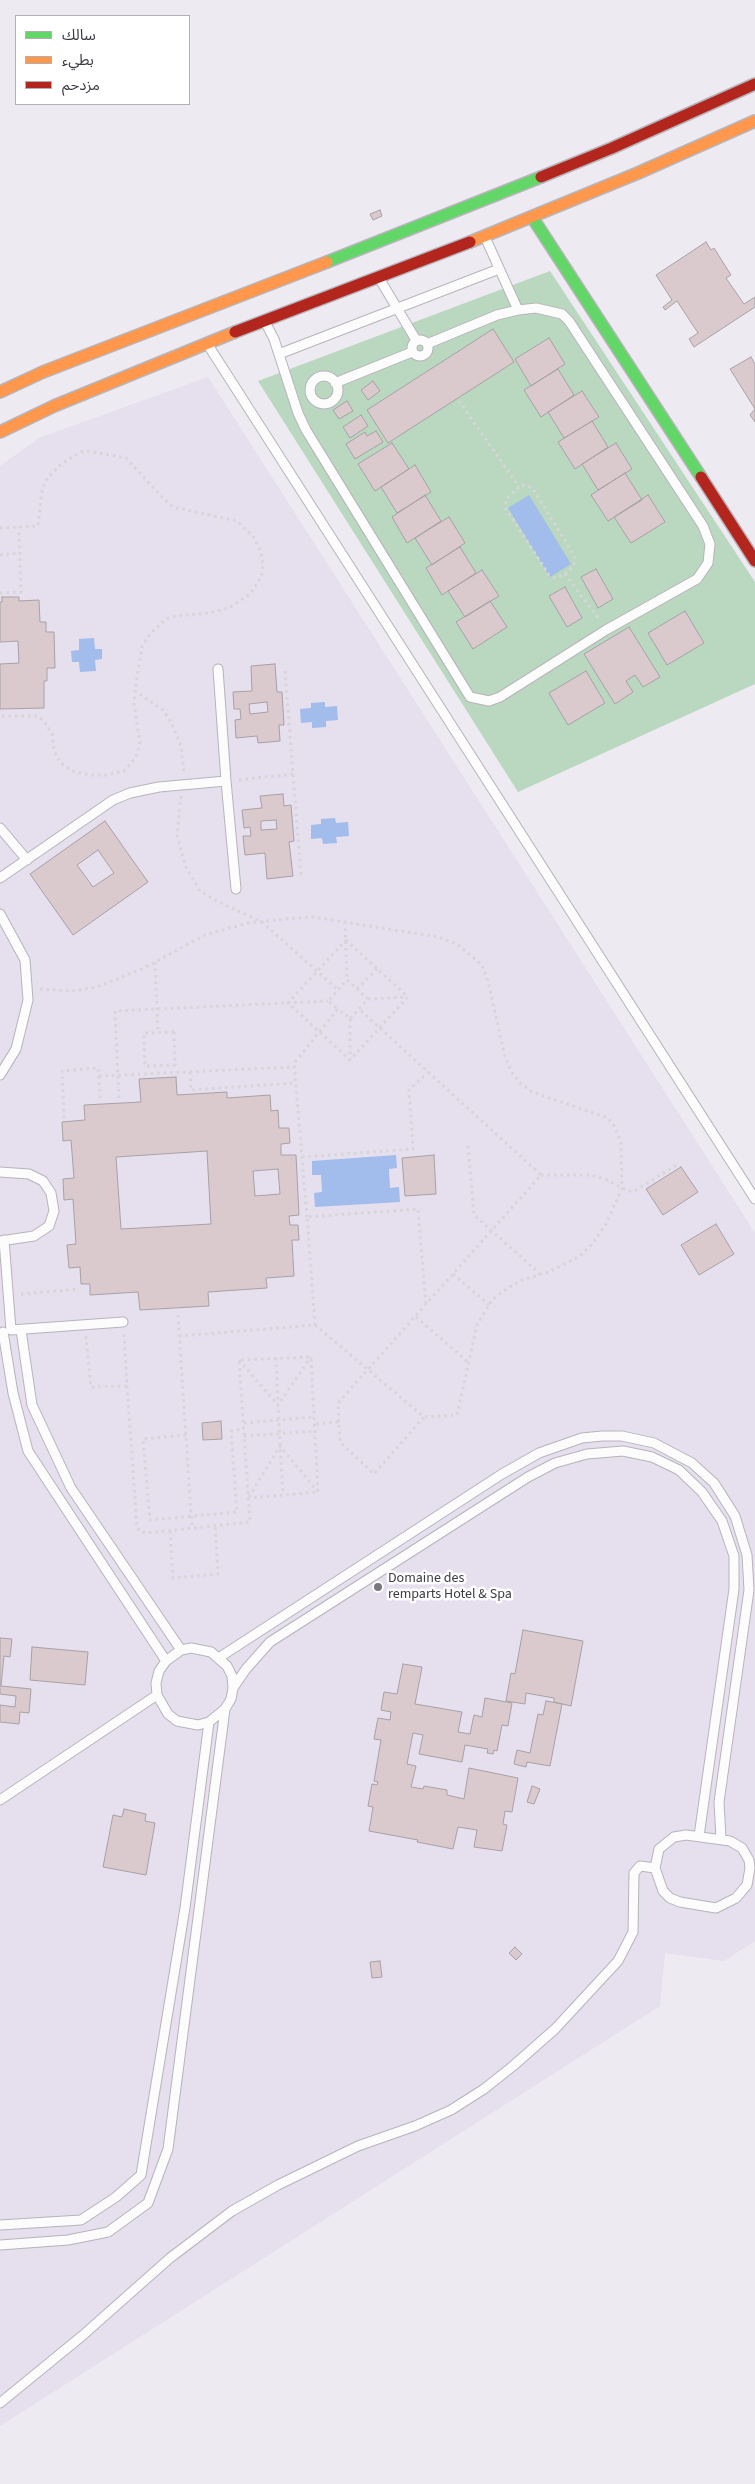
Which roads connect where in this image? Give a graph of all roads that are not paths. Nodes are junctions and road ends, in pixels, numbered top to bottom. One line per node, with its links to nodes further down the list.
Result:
1 (755, 84): 15 (street)
2 (755, 121): 3 (street)
3 (532, 217): 4 (street); 21 (street)
4 (485, 236): 5 (lane); 6 (street)
5 (499, 269): 7 (lane); 8 (lane)
6 (376, 272): 7 (lane); 9 (street)
7 (397, 308): 10 (lane); 14 (lane)
8 (518, 310): 12 (lane); 14 (lane)
9 (264, 321): 11 (street); 14 (lane)
10 (416, 340): 12 (lane); 13 (lane)
11 (206, 343): 19 (street); 31 (lane)
12 (427, 344): 13 (lane)
13 (412, 352): 16 (lane)
14 (279, 354)
15 (43, 372): 17 (street); 18 (street)
16 (335, 383)
17 (48, 384)
18 (0, 392): 19 (street)
19 (11, 414): 20 (street)
20 (0, 432)
21 (755, 561)
22 (218, 669): 23 (lane)
23 (226, 782): 25 (lane); 27 (lane)
24 (0, 828): 25 (lane)
25 (27, 860): 26 (lane)
26 (0, 878)
27 (236, 889)
28 (0, 914): 29 (lane)
29 (0, 1075)
30 (0, 1172): 32 (lane)
31 (755, 1199)
32 (2, 1240): 35 (lane)
33 (123, 1322): 34 (lane)
34 (21, 1330): 35 (lane); 38 (lane)
35 (5, 1332): 40 (lane)
36 (485, 1486): 37 (lane); 39 (lane); 42 (lane)
37 (493, 1500): 41 (lane); 43 (lane)
38 (181, 1650): 39 (lane); 40 (lane)
39 (220, 1657): 43 (lane)
40 (166, 1661): 44 (lane)
41 (721, 1682): 42 (lane); 48 (lane)
42 (735, 1684): 49 (lane)
43 (233, 1688): 45 (lane)
44 (157, 1695): 46 (lane); 47 (lane)
45 (226, 1709): 46 (lane); 52 (lane)
46 (209, 1722): 51 (lane)
47 (0, 1800)
48 (699, 1836): 49 (lane); 50 (lane)
49 (721, 1838): 50 (lane)
50 (655, 1868): 55 (lane)
51 (185, 1908): 52 (lane); 53 (lane)
52 (199, 1909): 54 (lane)
53 (0, 2225)
54 (0, 2245)
55 (0, 2403)

